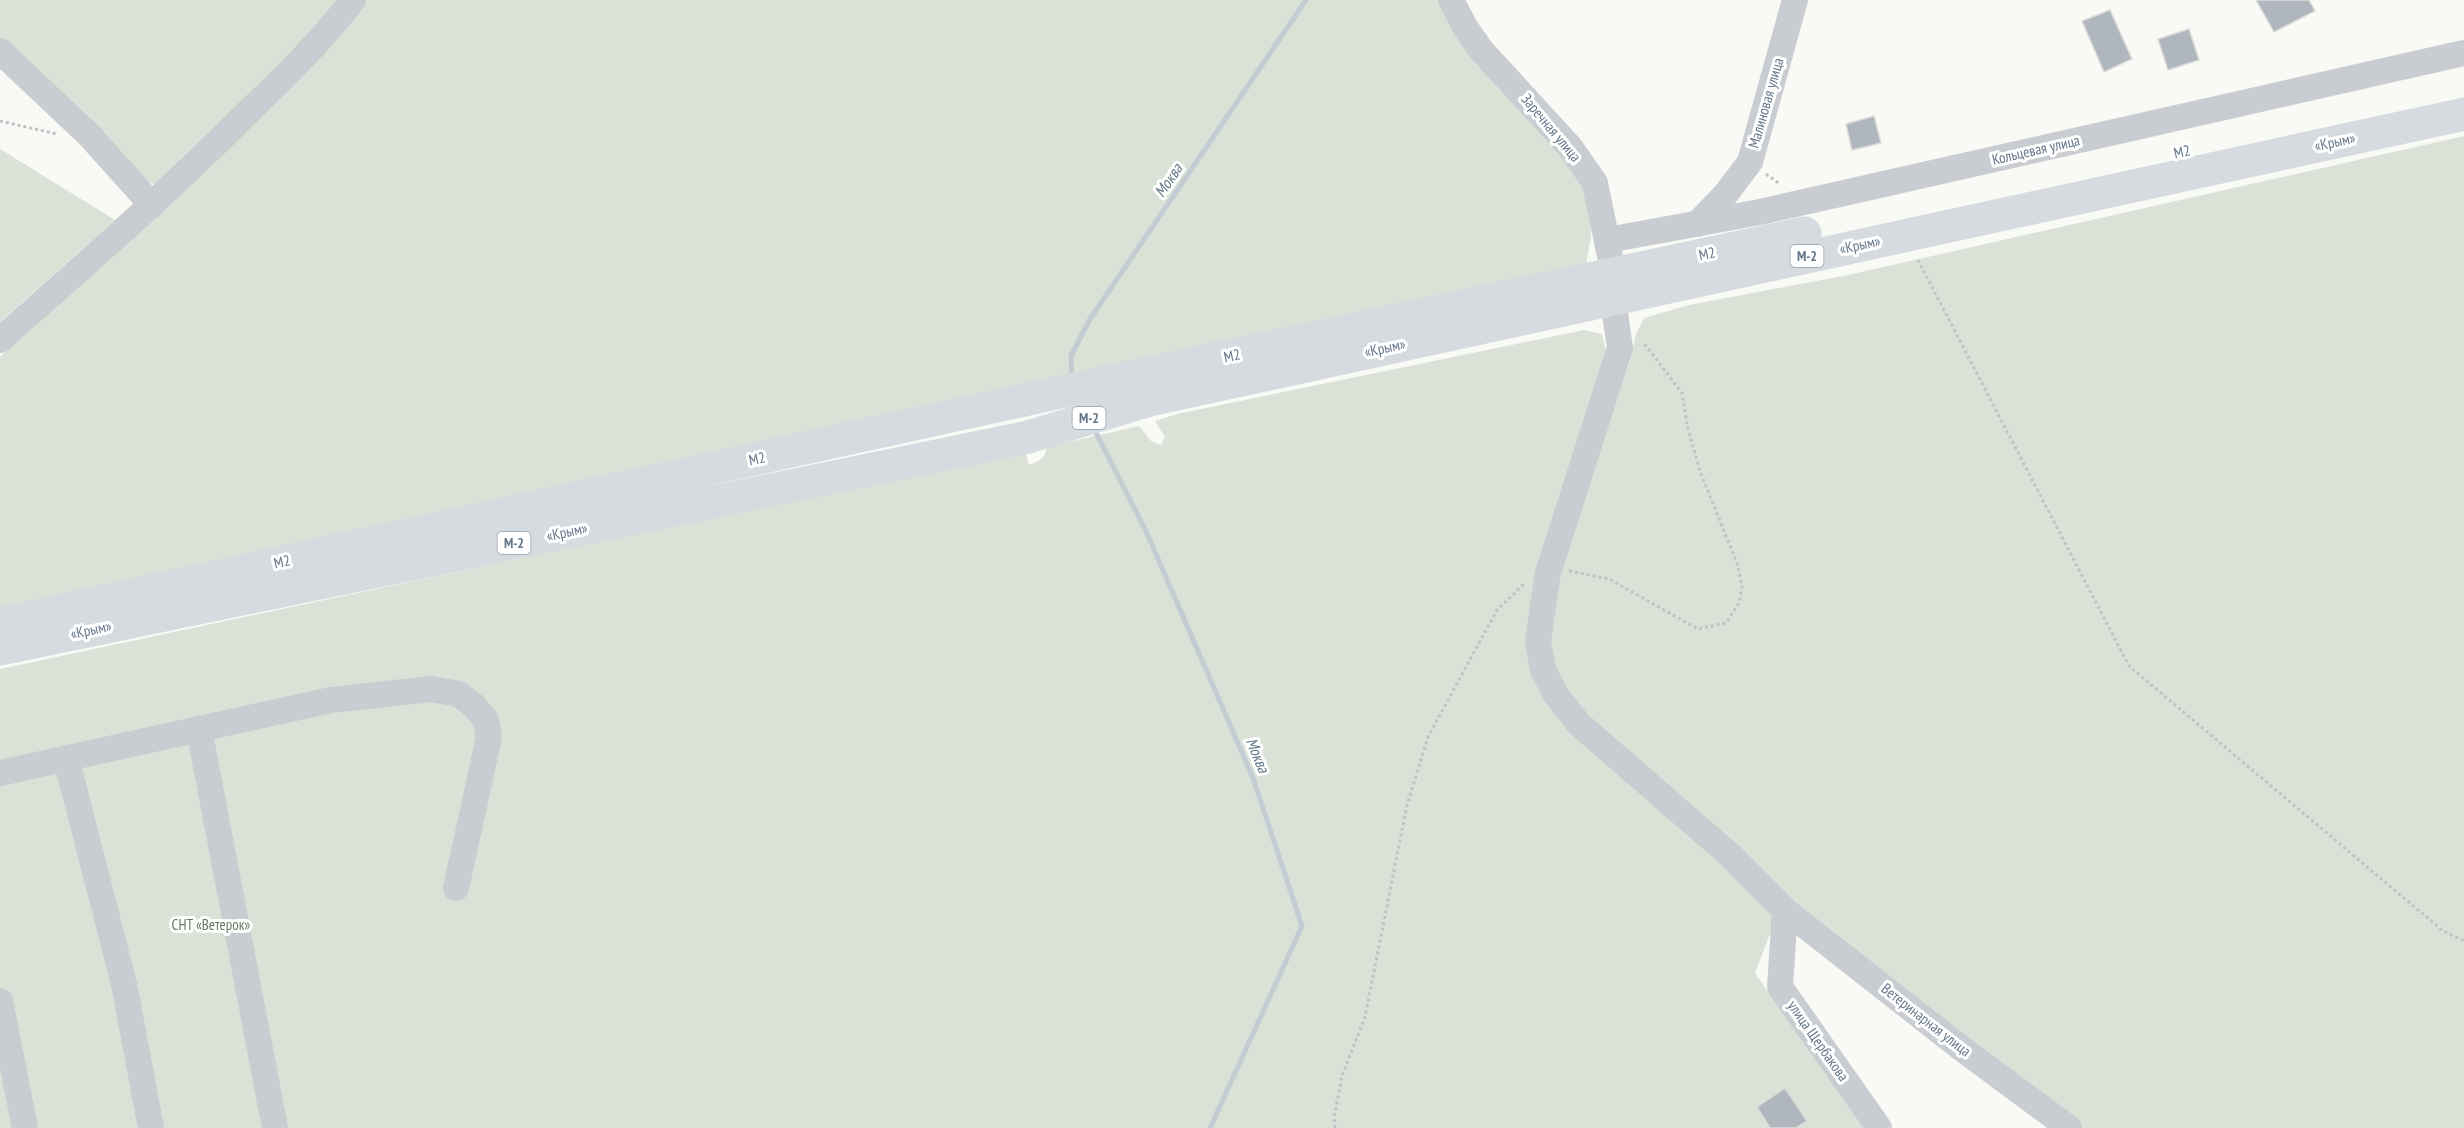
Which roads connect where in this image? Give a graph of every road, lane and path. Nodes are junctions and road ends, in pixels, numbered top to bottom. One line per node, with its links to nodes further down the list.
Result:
1 (353, 0): 12 (street)
2 (1451, 0): 15 (street, Заречная улица)
3 (1795, 0): 10 (street, Малиновая улица)
4 (0, 51): 12 (street)
5 (2464, 53): 11 (street, Кольцевая улица)
6 (2464, 92): 16 (highway, М2)
7 (2464, 114): 14 (highway, «Крым» / М-2)
8 (0, 121): 9 (path)
9 (61, 135)
10 (1750, 162): 11 (path); 13 (street, Малиновая улица)
11 (1803, 202): 13 (street, Кольцевая улица)
12 (152, 205): 17 (street)
13 (1697, 224): 15 (street, Кольцевая улица)
14 (1905, 235): 19 (highway, «Крым» / М-2); 25 (path)
15 (1608, 240): 16 (street, Заречная улица)
16 (1613, 287): 18 (highway, М2); 24 (street, Ветеринарная улица)
17 (0, 340)
18 (0, 624)
19 (0, 649)
20 (199, 729): 21 (street); 23 (street); 29 (street)
21 (66, 758): 22 (street); 28 (street)
22 (0, 773)
23 (456, 888)
24 (1785, 910): 30 (street, улица Щербакова); 31 (street, Ветеринарная улица)
25 (2464, 942)
26 (0, 1001): 27 (street)
27 (25, 1128)
28 (151, 1128)
29 (275, 1128)
30 (1879, 1128)
31 (2069, 1128)

